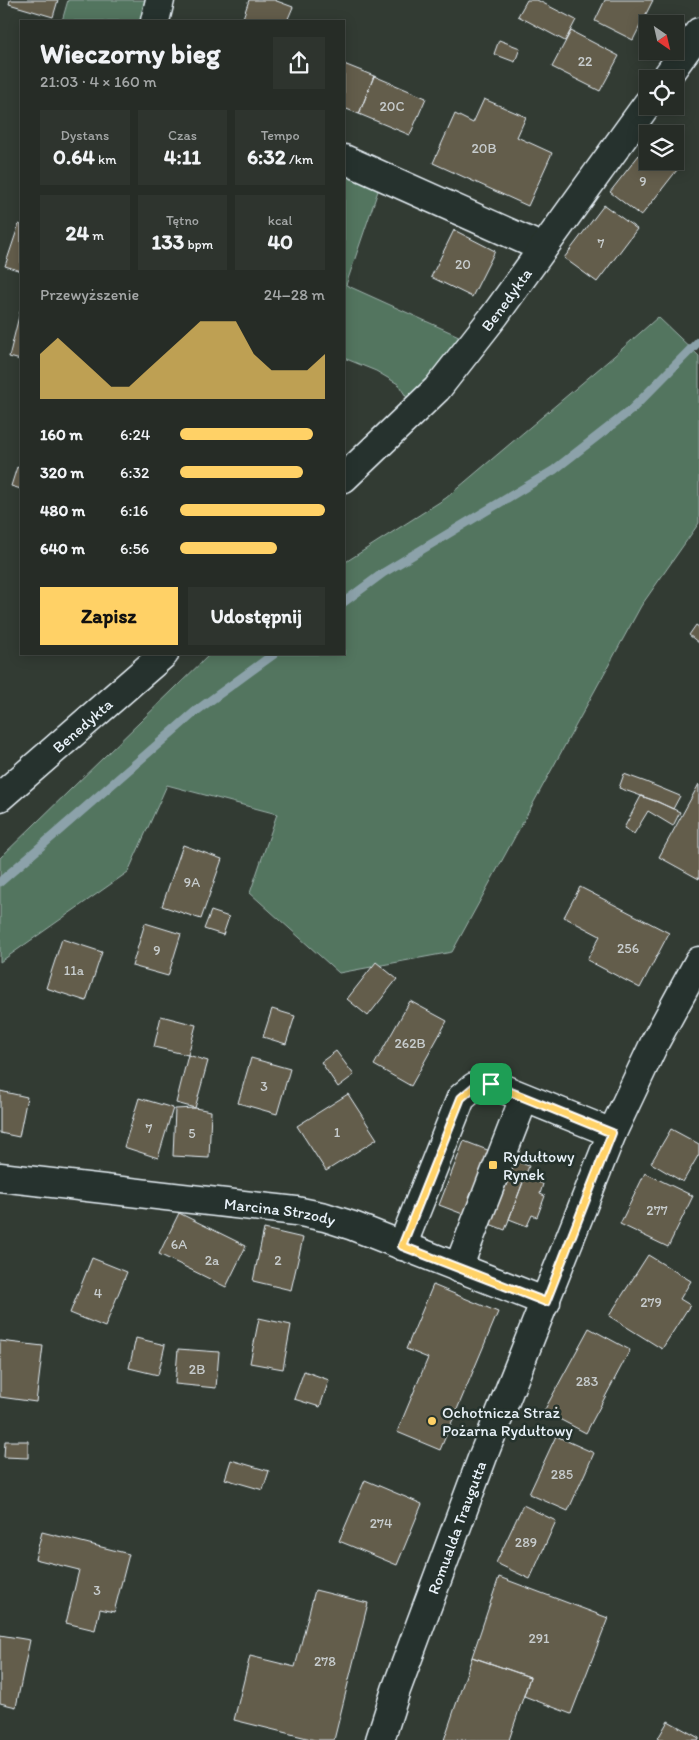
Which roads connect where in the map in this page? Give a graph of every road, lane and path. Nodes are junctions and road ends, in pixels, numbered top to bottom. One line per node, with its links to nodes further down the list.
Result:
1 (160, 0): 2 (street)
2 (155, 20)
3 (699, 32): 4 (street)
4 (672, 70)
5 (639, 115): 7 (street, Benedykta)
6 (345, 159): 7 (street)
7 (543, 248): 8 (street, Benedykta)
8 (345, 477)
9 (163, 655): 10 (street, Benedykta)
10 (0, 797)
11 (699, 961): 13 (street, Romualda Traugutta)
12 (524, 1098): 13 (street); 15 (street); 16 (street)
13 (612, 1133): 17 (street, Romualda Traugutta)
14 (0, 1177): 15 (street, Marcina Strzody)
15 (402, 1246): 16 (street, Marcina Strzody)
16 (458, 1268): 17 (street, Marcina Strzody)
17 (546, 1302): 18 (street, Romualda Traugutta)
18 (380, 1740)

